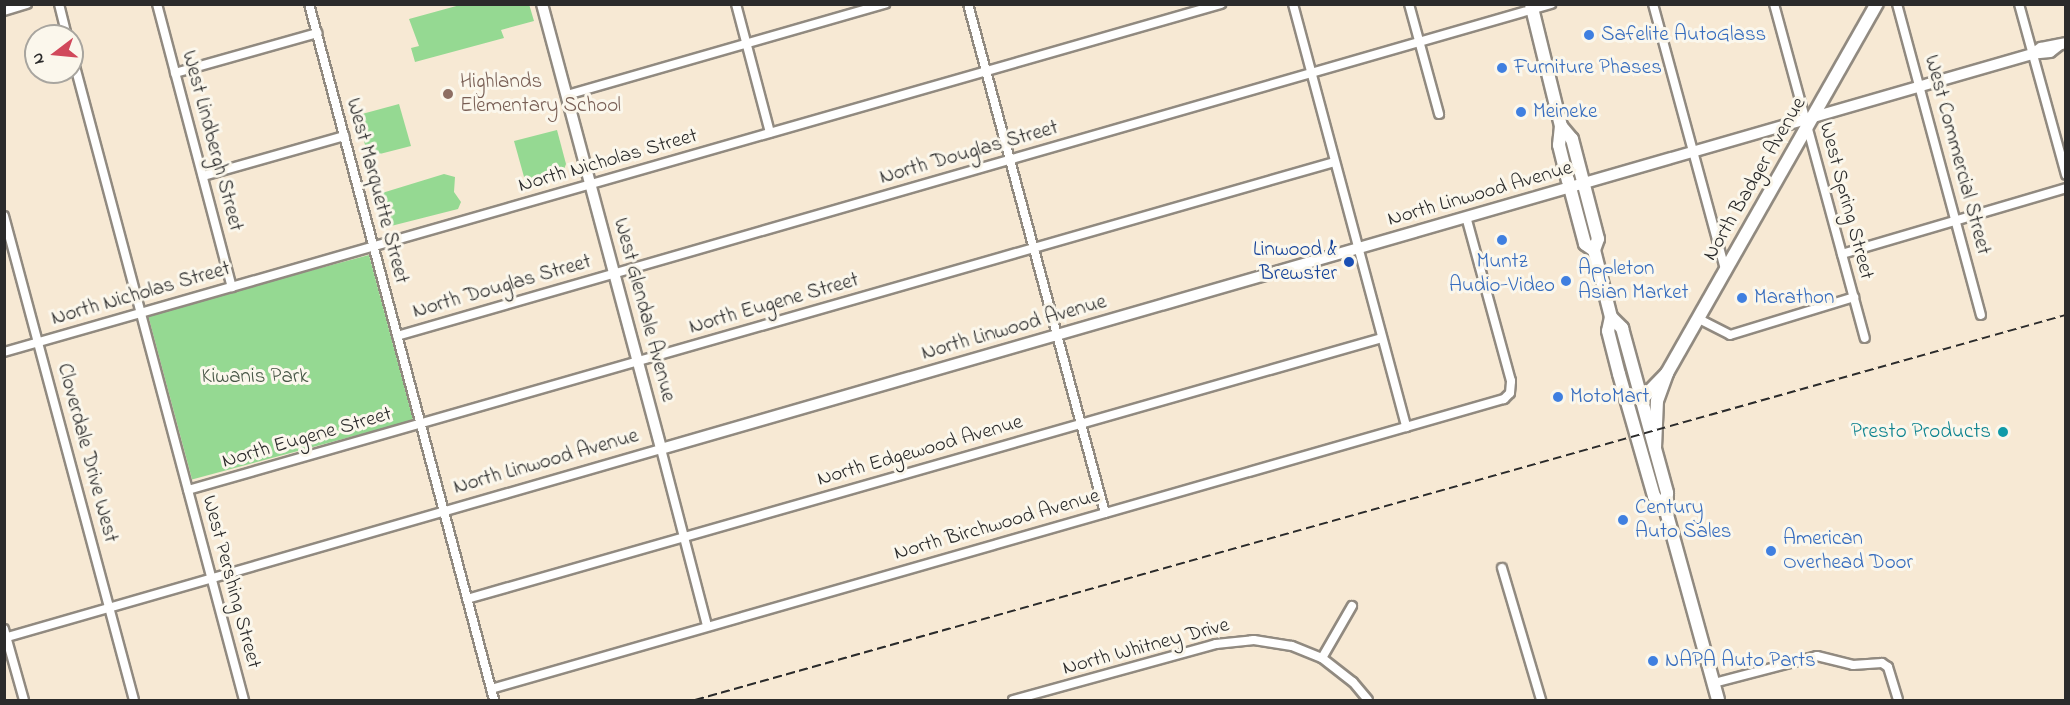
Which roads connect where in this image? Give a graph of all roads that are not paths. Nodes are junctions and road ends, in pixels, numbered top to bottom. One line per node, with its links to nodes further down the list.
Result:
1 (27, 4): 19 (street)
2 (59, 4): 20 (street)
3 (157, 4): 27 (street, West Lindbergh Street)
4 (309, 4): 21 (street, West Marquette Street)
5 (542, 4): 31 (street, West Glendale Avenue)
6 (736, 4): 22 (street)
7 (885, 4): 22 (street)
8 (968, 4): 26 (street)
9 (1221, 4): 26 (street, North Nicholas Street)
10 (1293, 4): 28 (street)
11 (1409, 4): 23 (street)
12 (1551, 4): 18 (street, North Douglas Street)
13 (1653, 4): 37 (street)
14 (1774, 4): 33 (street, West Spring Street)
15 (1877, 4): 33 (main road, North Badger Avenue)
16 (1897, 4): 30 (street, West Commercial Street)
17 (2019, 4): 25 (street)
18 (1531, 7): 23 (street, North Douglas Street); 34 (main road)
19 (4, 11)
20 (64, 24)
21 (317, 33): 27 (street); 36 (street, West Marquette Street)
22 (747, 44): 31 (street); 35 (street)
23 (1420, 44): 28 (street, North Douglas Street); 32 (street)
24 (2062, 44): 25 (street, North Linwood Avenue)
25 (2032, 54): 30 (street, North Linwood Avenue); 40 (street)
26 (986, 71): 35 (street, North Nicholas Street); 38 (street)
27 (176, 73): 41 (street, West Lindbergh Street)
28 (1311, 75): 38 (street, North Douglas Street); 39 (street)
29 (80, 84): 58 (street, West Pershing Street)
30 (1919, 86): 33 (street, North Linwood Avenue); 48 (street, West Commercial Street)
31 (567, 95): 42 (street, West Glendale Avenue)
32 (1439, 114)
33 (1809, 121): 37 (street, North Linwood Avenue); 53 (street, West Spring Street); 54 (main road, North Badger Avenue)
34 (1561, 126): 43 (main road); 45 (main road)
35 (770, 133): 42 (street, North Nicholas Street)
36 (344, 136): 41 (street); 49 (street, West Marquette Street)
37 (1692, 150): 43 (street, North Linwood Avenue); 54 (street)
38 (1010, 160): 50 (street); 55 (street, North Douglas Street)
39 (1334, 162): 50 (street, North Eugene Street); 52 (street)
40 (2066, 175)
41 (203, 176): 56 (street, West Lindbergh Street)
42 (590, 185): 49 (street, North Nicholas Street); 55 (street, West Glendale Avenue)
43 (1584, 185): 45 (street, North Linwood Avenue); 51 (main road)
44 (2066, 188): 48 (street)
45 (1570, 189): 47 (street, North Linwood Avenue); 51 (main road)
46 (4, 216): 66 (street, Cloverdale Drive West)
47 (1467, 220): 52 (street, North Linwood Avenue); 77 (street, North Birchwood Avenue)
48 (1956, 221): 53 (street); 59 (street, West Commercial Street)
49 (373, 247): 56 (street, North Nicholas Street); 62 (street, West Marquette Street)
50 (1033, 249): 63 (street); 69 (street, North Eugene Street)
51 (1594, 249): 60 (main road)
52 (1358, 250): 63 (street, North Linwood Avenue); 64 (street)
53 (1842, 254): 57 (street, West Spring Street)
54 (1725, 269): 61 (main road, North Badger Avenue)
55 (614, 274): 62 (street, North Douglas Street); 69 (street, West Glendale Avenue)
56 (232, 286): 58 (street, North Nicholas Street)
57 (1854, 297): 61 (street); 65 (street, West Spring Street)
58 (141, 313): 66 (street, North Nicholas Street); 80 (street, West Pershing Street)
59 (1981, 315)
60 (1611, 317): 67 (main road); 70 (main road)
61 (1697, 318): 71 (main road, North Badger Avenue)
62 (397, 336): 75 (street, West Marquette Street)
63 (1057, 336): 76 (street); 79 (street, North Linwood Avenue)
64 (1382, 338): 76 (street, North Edgewood Avenue); 77 (street)
65 (1865, 338)
66 (39, 343): 68 (street, North Nicholas Street); 89 (street, Cloverdale Drive West)
67 (1612, 348): 70 (main road); 74 (main road)
68 (4, 352)
69 (637, 361): 75 (street, North Eugene Street); 79 (street, West Glendale Avenue)
70 (1633, 369): 73 (main road)
71 (1667, 373): 72 (main road, North Badger Avenue); 73 (main road, North Badger Avenue)
72 (1659, 397): 73 (main road, North Badger Avenue); 78 (main road)
73 (1641, 400): 74 (main road, North Badger Avenue); 78 (main road)
74 (1628, 405): 81 (main road)
75 (421, 424): 80 (street, North Eugene Street); 82 (street, West Marquette Street)
76 (1080, 424): 83 (street); 84 (street, North Edgewood Avenue)
77 (1406, 427): 83 (street, North Birchwood Avenue)
78 (1654, 448): 81 (main road)
79 (660, 449): 82 (street, North Linwood Avenue); 84 (street, West Glendale Avenue)
80 (188, 490): 86 (street, West Pershing Street)
81 (1665, 511): 93 (main road)
82 (444, 512): 86 (street, North Linwood Avenue); 87 (street, West Marquette Street)
83 (1105, 513): 90 (street, North Birchwood Avenue)
84 (684, 537): 87 (street, North Edgewood Avenue); 90 (street, West Glendale Avenue)
85 (1502, 568): 101 (street)
86 (211, 578): 89 (street, North Linwood Avenue); 97 (street, West Pershing Street)
87 (467, 599): 94 (street, West Marquette Street)
88 (1352, 606): 92 (street)
89 (109, 608): 91 (street, North Linwood Avenue); 96 (street, Cloverdale Drive West)
90 (706, 626): 94 (street, North Birchwood Avenue)
91 (5, 635): 95 (street)
92 (1322, 658): 99 (street, North Whitney Drive); 100 (street, North Whitney Drive)
93 (1714, 683): 102 (main road); 103 (street)
94 (491, 688): 98 (street, West Marquette Street)
95 (24, 700)
96 (134, 700)
97 (244, 700)
98 (495, 700)
99 (1013, 700)
100 (1368, 700)
101 (1542, 700)
102 (1718, 700)
103 (1898, 700)

